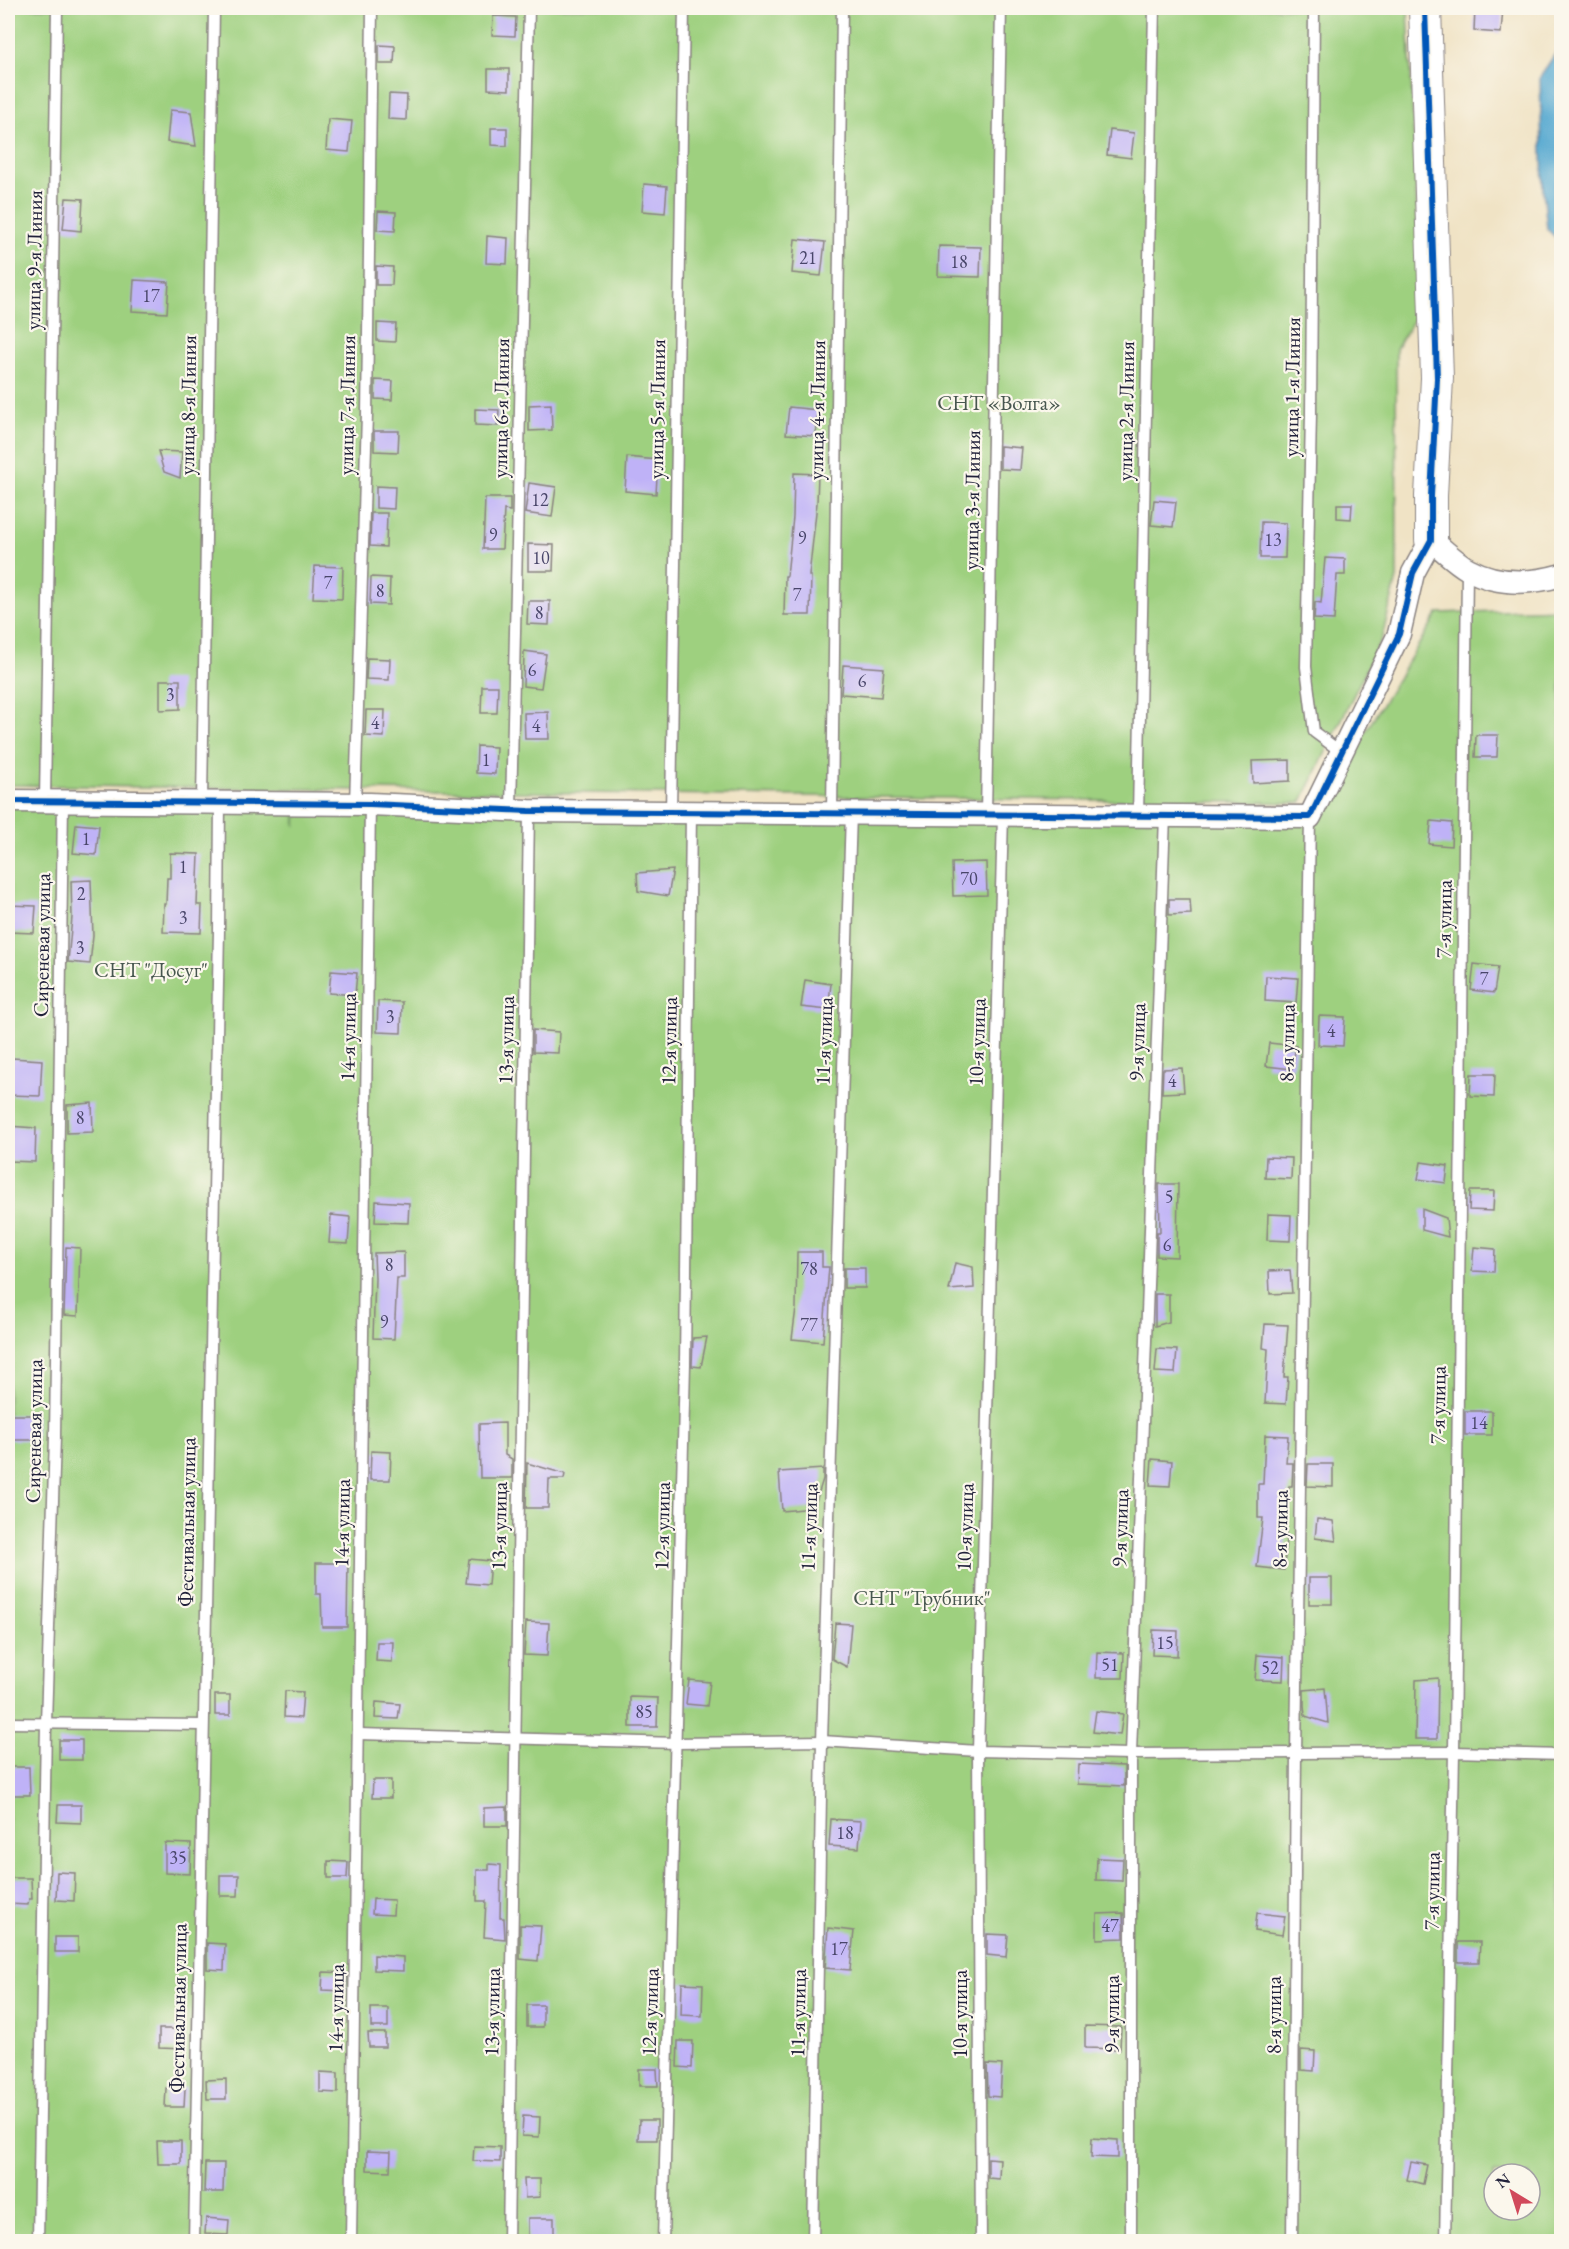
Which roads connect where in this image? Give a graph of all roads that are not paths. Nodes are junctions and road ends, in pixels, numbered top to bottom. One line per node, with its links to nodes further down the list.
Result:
1 (57, 8): 16 (lane, улица 9-я Линия)
2 (214, 8): 17 (lane, улица 8-я Линия)
3 (372, 8): 18 (lane, улица 7-я Линия)
4 (529, 8): 19 (lane, улица 6-я Линия)
5 (684, 8): 20 (lane, улица 5-я Линия)
6 (842, 8): 21 (lane, улица 4-я Линия)
7 (1001, 8): 22 (lane, улица 3-я Линия)
8 (1154, 8): 23 (lane, улица 2-я Линия)
9 (1314, 8): 14 (lane, улица 1-я Линия)
10 (1425, 8): 11 (street)
11 (1431, 540): 12 (street); 14 (street)
12 (1467, 569): 13 (street); 34 (lane, 7-я улица)
13 (1562, 575)
14 (1341, 752): 25 (street)
15 (8, 801): 16 (street)
16 (54, 801): 17 (street); 27 (lane, Сиреневая улица)
17 (211, 802): 18 (street); 28 (lane, Фестивальная улица)
18 (363, 804): 19 (street); 29 (lane, 14-я улица)
19 (520, 810): 20 (street); 30 (lane, 13-я улица)
20 (681, 812): 21 (street); 32 (lane, 12-я улица)
21 (842, 813): 22 (street); 31 (lane, 11-я улица)
22 (994, 814): 23 (street); 33 (lane, 10-я улица)
23 (1137, 816): 24 (street)
24 (1165, 816): 25 (street); 36 (lane, 9-я улица)
25 (1310, 817): 35 (lane, 8-я улица)
26 (8, 1723): 27 (lane)
27 (46, 1723): 28 (lane); 38 (lane, Сиреневая улица)
28 (203, 1725): 39 (lane, Фестивальная улица)
29 (360, 1734): 30 (lane); 40 (lane, 14-я улица)
30 (516, 1739): 32 (lane); 41 (lane, 13-я улица)
31 (822, 1741): 32 (lane); 33 (lane); 43 (lane, 11-я улица)
32 (677, 1743): 42 (lane, 12-я улица)
33 (978, 1751): 36 (lane); 44 (lane, 10-я улица)
34 (1454, 1752): 35 (lane); 37 (lane); 47 (lane, 7-я улица)
35 (1296, 1753): 36 (lane); 46 (lane, 8-я улица)
36 (1131, 1754): 45 (lane, 9-я улица)
37 (1562, 1755)
38 (38, 2241)
39 (194, 2241)
40 (351, 2241)
41 (508, 2241)
42 (663, 2241)
43 (813, 2241)
44 (981, 2241)
45 (1131, 2241)
46 (1292, 2241)
47 (1445, 2241)

